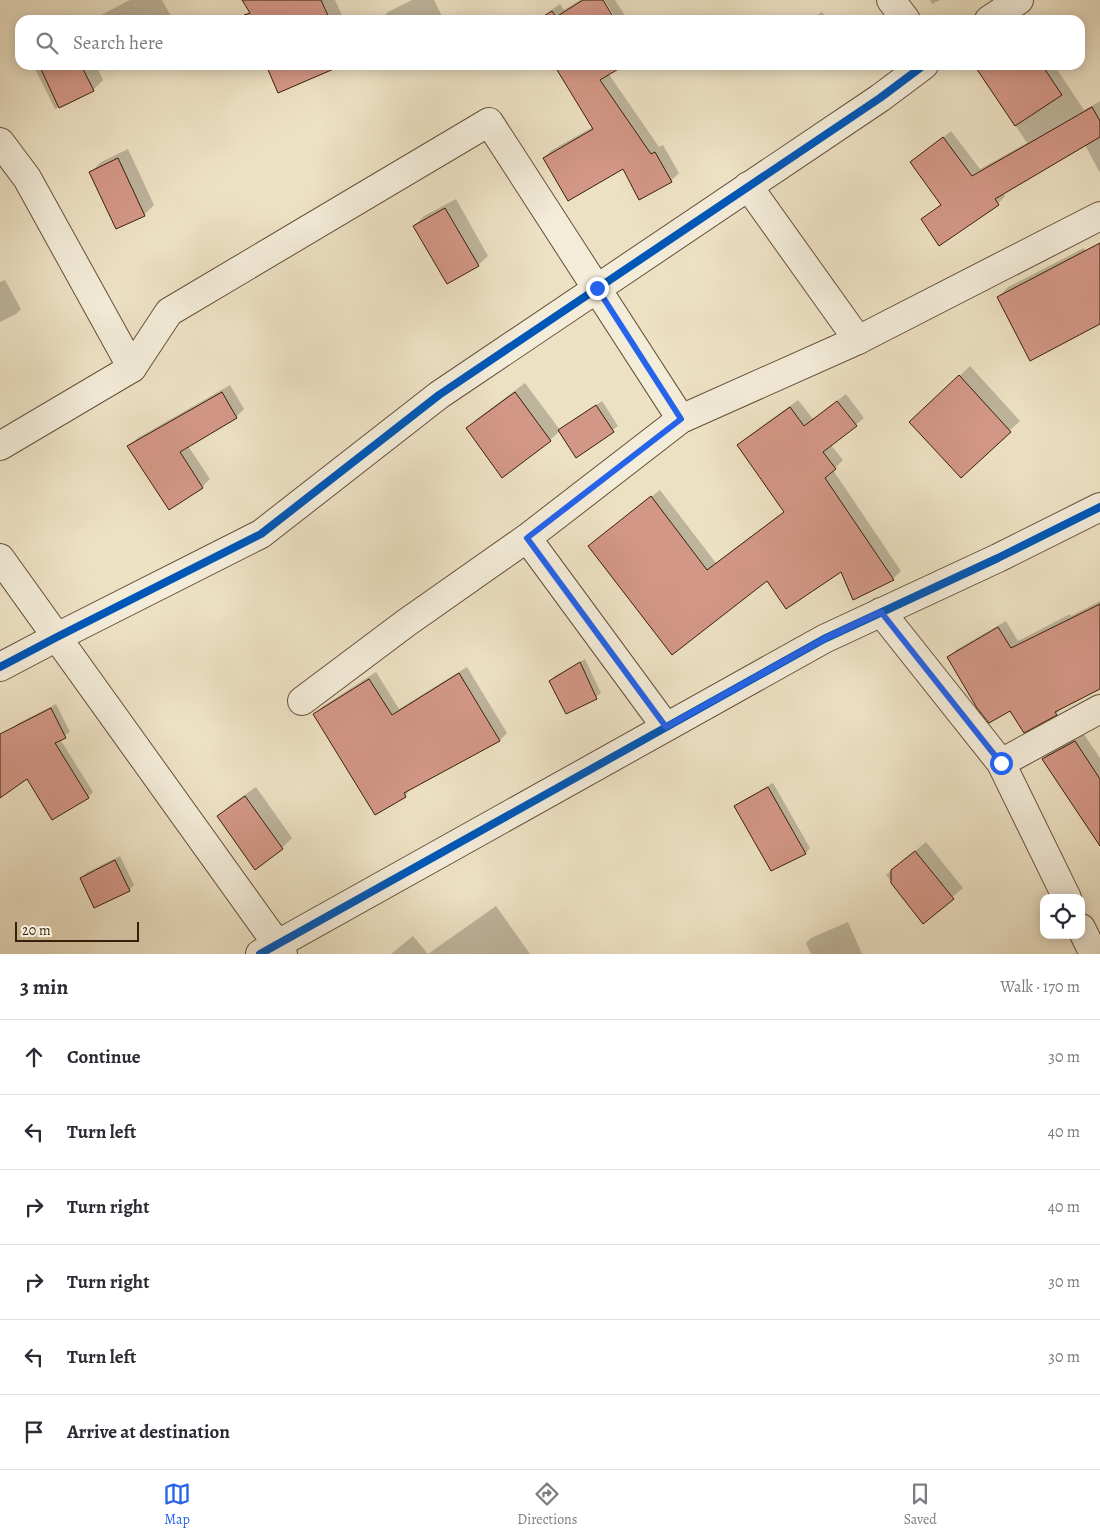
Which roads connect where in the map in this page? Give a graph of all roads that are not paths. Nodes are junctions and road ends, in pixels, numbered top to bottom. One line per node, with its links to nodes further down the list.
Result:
1 (891, 0): 3 (street)
2 (1019, 0): 4 (street)
3 (902, 15)
4 (996, 15)
5 (917, 70): 7 (street)
6 (0, 142): 11 (street)
7 (748, 186): 9 (street); 10 (street)
8 (1100, 216): 10 (street)
9 (597, 288): 11 (street); 12 (street); 18 (street)
10 (858, 340): 12 (street)
11 (132, 368): 13 (street)
12 (681, 419): 15 (street)
13 (0, 446)
14 (1100, 507): 17 (street)
15 (527, 538): 20 (street); 22 (street)
16 (0, 558): 18 (street)
17 (881, 612): 22 (street); 23 (street)
18 (57, 637): 19 (street); 26 (street)
19 (0, 667)
20 (302, 701)
21 (1100, 709): 23 (street)
22 (666, 727): 26 (street)
23 (1001, 763): 24 (street)
24 (1064, 894)
25 (1085, 936): 27 (street)
26 (273, 951)
27 (1094, 954)

